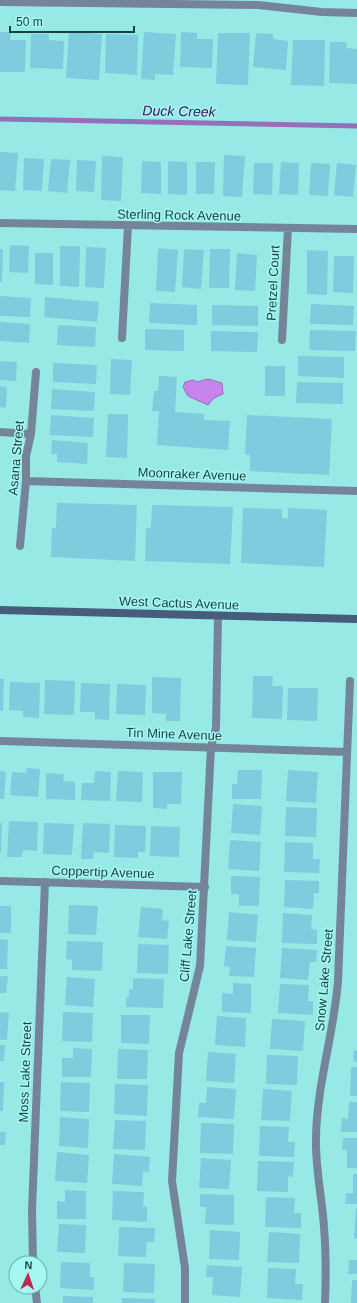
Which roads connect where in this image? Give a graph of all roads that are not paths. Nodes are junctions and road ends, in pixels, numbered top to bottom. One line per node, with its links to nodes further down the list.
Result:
1 (41, 1): 2 (street); 3 (street)
2 (0, 2)
3 (357, 13)
4 (0, 223): 5 (street, Sterling Rock Avenue)
5 (128, 226): 6 (street, Sterling Rock Avenue); 8 (street)
6 (288, 228): 7 (street, Sterling Rock Avenue); 9 (street, Pretzel Court)
7 (357, 229)
8 (122, 338)
9 (282, 340)
10 (36, 372): 12 (street, Asana Street)
11 (0, 432): 12 (street)
12 (31, 434): 13 (street, Asana Street)
13 (26, 481): 14 (street, Moonraker Avenue); 15 (street, Asana Street)
14 (357, 491)
15 (20, 546)
16 (0, 610): 17 (main road, West Cactus Avenue)
17 (218, 616): 18 (main road, West Cactus Avenue); 21 (street, Cliff Lake Street)
18 (357, 619)
19 (350, 681): 22 (street, Snow Lake Street)
20 (0, 741): 21 (street, Tin Mine Avenue)
21 (211, 747): 22 (street, Tin Mine Avenue); 25 (street, Cliff Lake Street)
22 (347, 752): 28 (street, Snow Lake Street)
23 (0, 881): 24 (street, Coppertip Avenue)
24 (45, 882): 25 (street, Coppertip Avenue); 26 (street, Moss Lake Street)
25 (205, 887): 27 (street, Cliff Lake Street)
26 (33, 1255)
27 (185, 1303)
28 (325, 1303)

